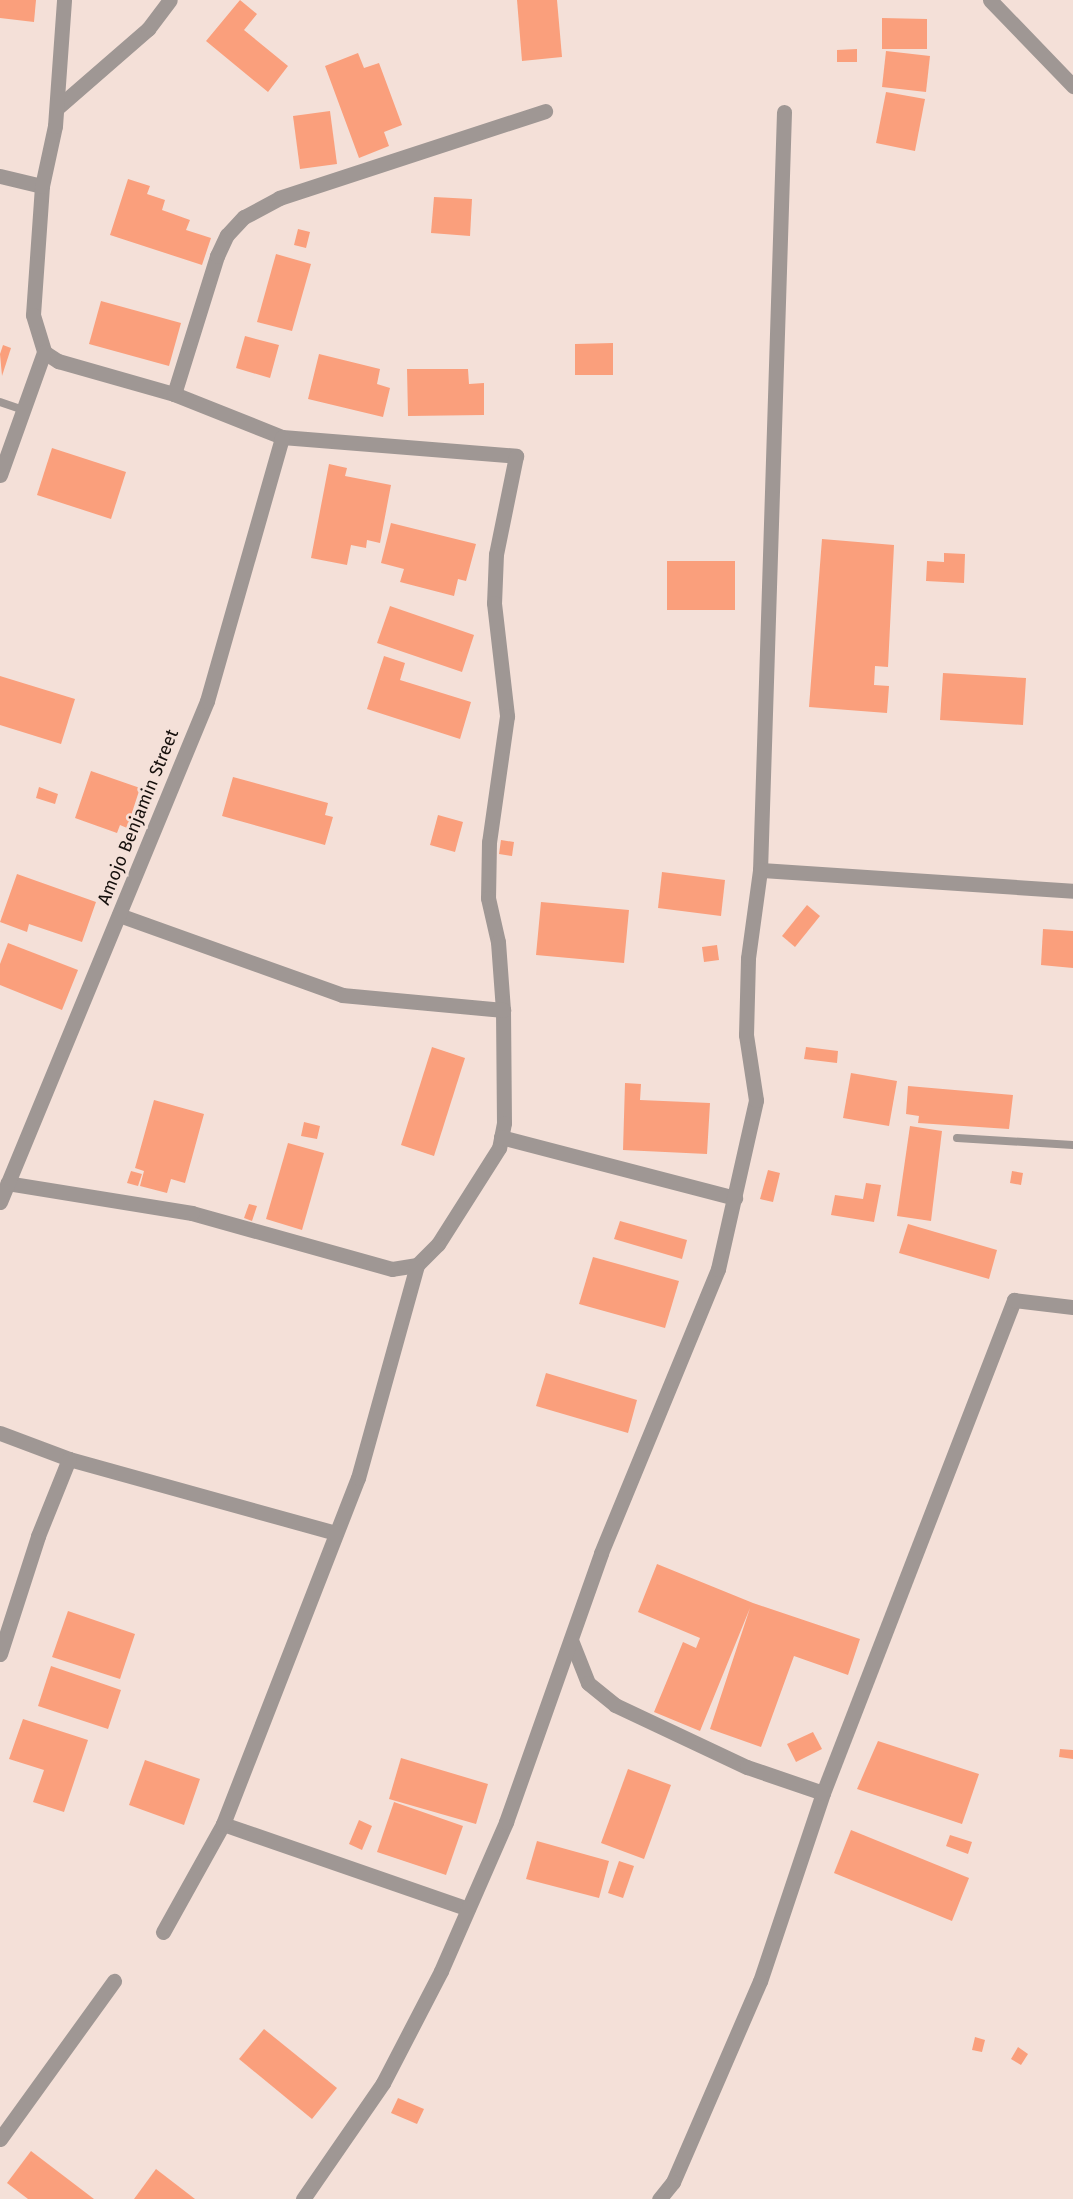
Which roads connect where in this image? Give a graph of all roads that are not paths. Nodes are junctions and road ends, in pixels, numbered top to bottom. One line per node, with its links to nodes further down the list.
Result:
1 (64, 0): 5 (street)
2 (170, 0): 5 (street)
3 (990, 0): 4 (street)
4 (1073, 86)
5 (57, 108): 9 (street)
6 (545, 111): 11 (street)
7 (784, 112): 16 (street)
8 (0, 176): 9 (street)
9 (42, 186): 10 (street)
10 (44, 352): 11 (street); 13 (street)
11 (174, 394): 14 (street)
12 (0, 402): 13 (lane)
13 (23, 410): 15 (street)
14 (282, 437): 18 (street, Amojo Benjamin Street); 19 (street)
15 (0, 475)
16 (760, 870): 17 (street); 24 (street)
17 (1073, 891)
18 (119, 915): 19 (street); 23 (street, Amojo Benjamin Street)
19 (502, 1010): 20 (street)
20 (501, 1137): 24 (street); 26 (street)
21 (957, 1138): 22 (lane)
22 (1073, 1145)
23 (7, 1183): 25 (street, Amojo Benjamin Street); 26 (street)
24 (735, 1197): 31 (street)
25 (0, 1202)
26 (417, 1265): 30 (street)
27 (1073, 1307): 33 (street)
28 (0, 1433): 29 (street)
29 (69, 1459): 30 (street); 32 (street)
30 (336, 1533): 34 (street)
31 (571, 1640): 33 (street); 35 (street)
32 (0, 1654)
33 (823, 1793): 40 (street)
34 (223, 1824): 35 (street); 36 (street)
35 (468, 1909): 39 (street)
36 (163, 1932)
37 (114, 1981): 38 (street)
38 (0, 2139)
39 (303, 2199)
40 (659, 2199)

